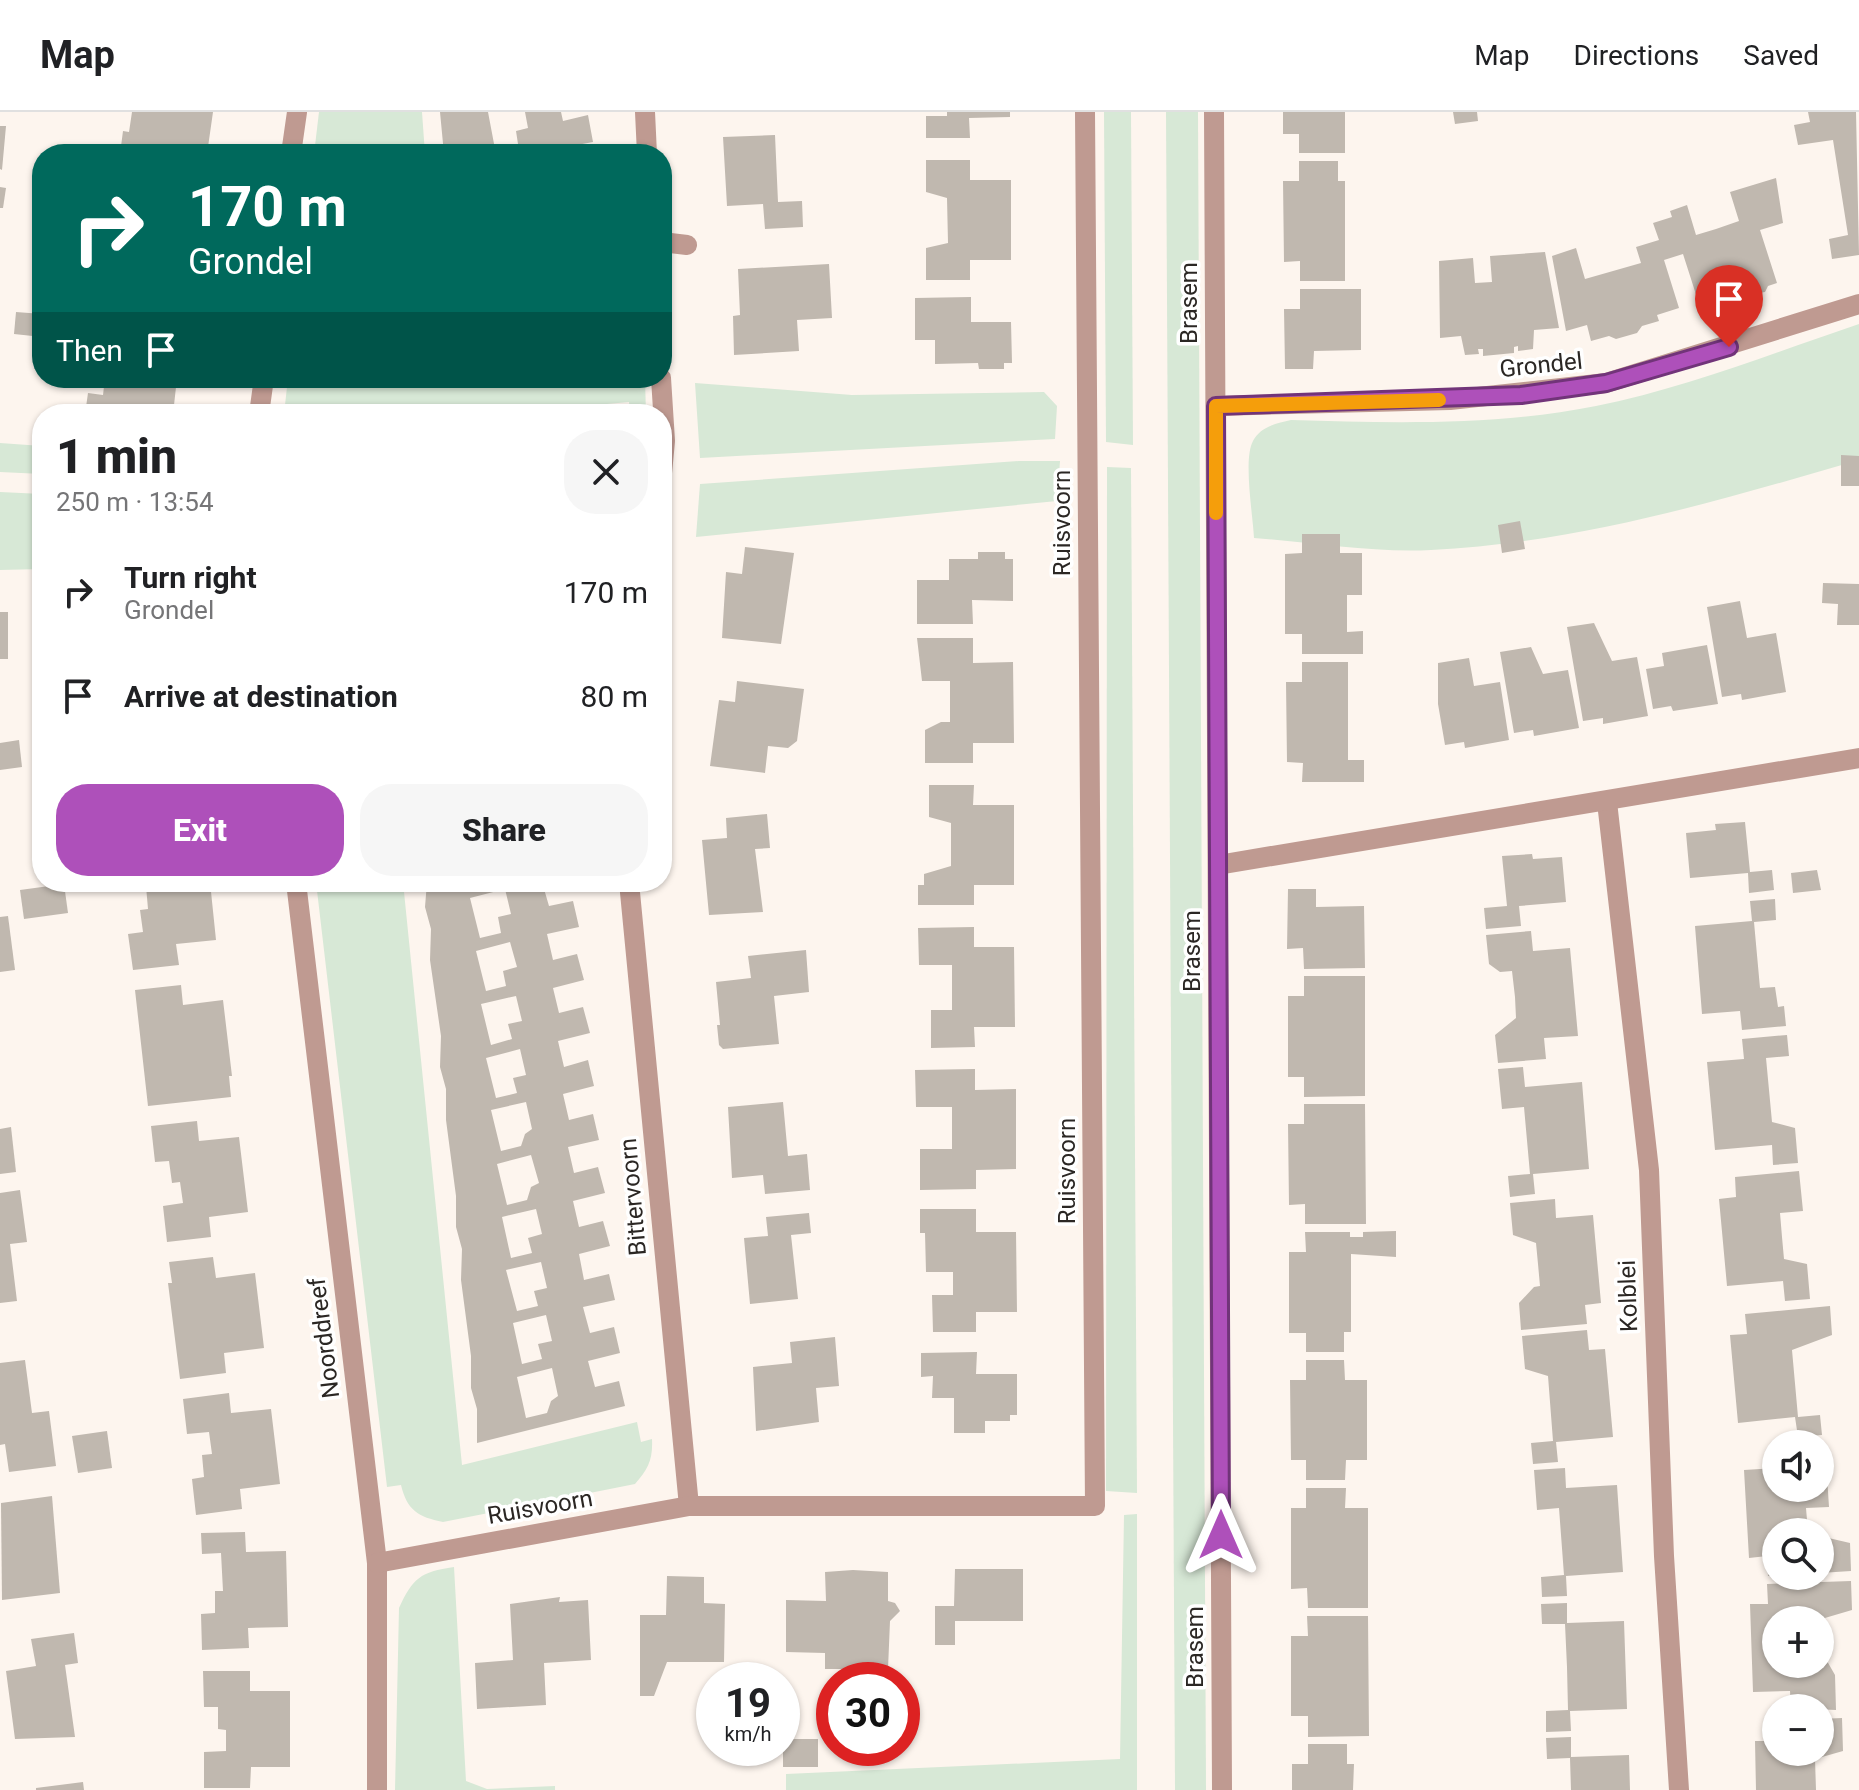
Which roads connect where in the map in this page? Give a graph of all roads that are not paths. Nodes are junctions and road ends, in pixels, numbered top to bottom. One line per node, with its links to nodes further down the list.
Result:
1 (297, 112): 5 (street)
2 (645, 112): 6 (street)
3 (1085, 112): 16 (street, Ruisvoorn)
4 (1214, 112): 10 (street, Brasem)
5 (292, 144)
6 (647, 144)
7 (672, 243): 8 (street)
8 (687, 245)
9 (1859, 304): 10 (street, Grondel)
10 (1216, 406): 13 (street, Brasem)
11 (1859, 758): 12 (street)
12 (1607, 802): 13 (street); 20 (street, Kolblei)
13 (1218, 865): 19 (street, Brasem)
14 (297, 892): 17 (street, Noorddreef)
15 (630, 892): 16 (street, Bittervoorn)
16 (689, 1506): 17 (street, Ruisvoorn)
17 (377, 1563): 18 (street, Noorddreef)
18 (377, 1790)
19 (1222, 1790)
20 (1679, 1790)

